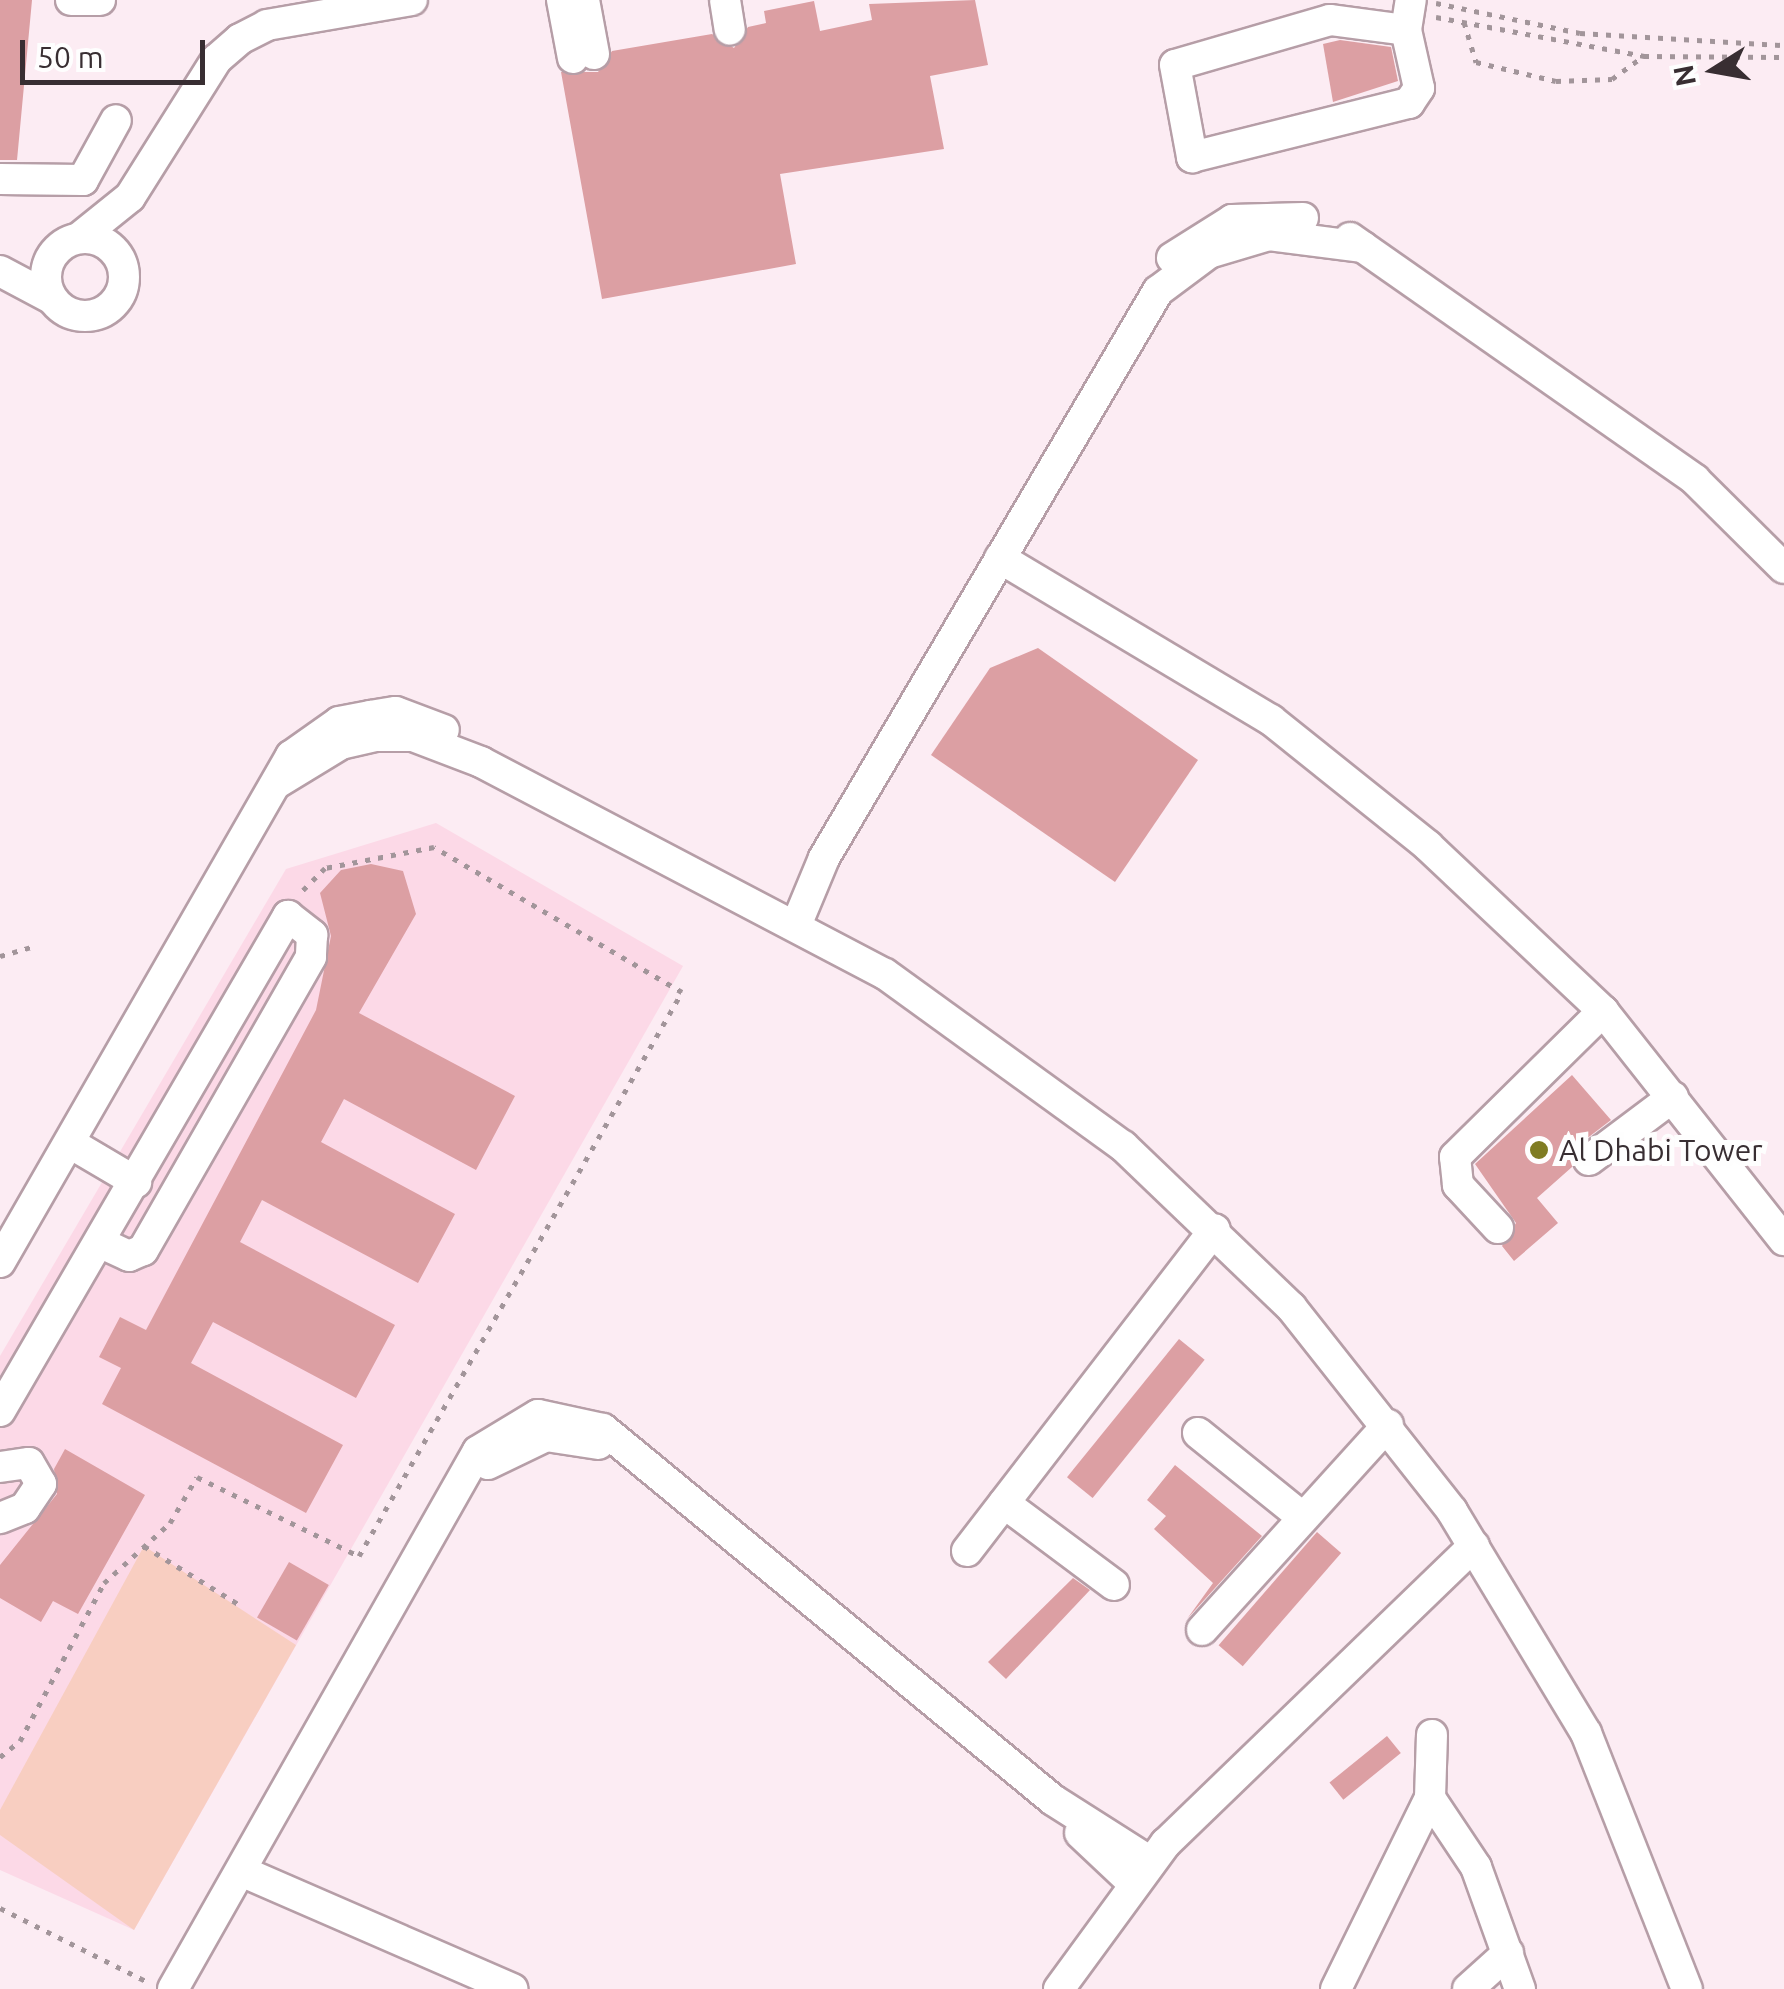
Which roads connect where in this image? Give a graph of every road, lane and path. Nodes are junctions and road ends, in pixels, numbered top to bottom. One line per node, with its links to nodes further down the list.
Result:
1 (71, 0): 2 (street)
2 (100, 0)
3 (412, 0): 6 (street)
4 (562, 0): 5 (street)
5 (584, 0)
6 (352, 5): 14 (street)
7 (1412, 11): 7 (street); 8 (path); 9 (path)
8 (1464, 22): 10 (path); 10 (path)
9 (1784, 45)
10 (1644, 56): 11 (path)
11 (1784, 58)
12 (116, 120): 13 (street)
13 (0, 179)
14 (130, 197): 15 (street); 17 (street)
15 (67, 244): 16 (street); 17 (street); 19 (street)
16 (0, 260)
17 (123, 267): 19 (street)
18 (0, 270): 19 (street)
19 (51, 298)
20 (1000, 558): 21 (street); 23 (street); 26 (street)
21 (1784, 568)
22 (288, 916): 30 (street); 34 (street); 43 (path)
23 (788, 918): 28 (street); 32 (street)
24 (32, 947): 25 (path)
25 (0, 956)
26 (1603, 1011): 27 (street); 31 (street)
27 (1672, 1097): 29 (street); 33 (street)
28 (70, 1142): 30 (street); 35 (street)
29 (1589, 1160)
30 (136, 1182): 34 (street)
31 (1498, 1228)
32 (1215, 1229): 37 (street); 40 (street)
33 (1784, 1240)
34 (101, 1243): 36 (street)
35 (0, 1262)
36 (0, 1411)
37 (1388, 1425): 41 (street); 45 (street)
38 (1198, 1432): 41 (street)
39 (0, 1467): 42 (street)
40 (1004, 1502): 44 (street); 46 (street)
41 (1300, 1516): 48 (street)
42 (0, 1518)
43 (144, 1546): 47 (path); 50 (path)
44 (968, 1550)
45 (1481, 1556): 53 (street); 65 (street)
46 (1114, 1584)
47 (243, 1607)
48 (1202, 1630)
49 (1432, 1735): 51 (street)
50 (0, 1758)
51 (1430, 1798): 56 (street); 62 (street)
52 (240, 1871): 53 (street); 55 (street); 58 (street)
53 (1141, 1872): 61 (street)
54 (0, 1908): 57 (path)
55 (404, 1940): 59 (street); 60 (street)
56 (1508, 1953): 63 (street); 64 (street)
57 (162, 1989)
58 (174, 1989)
59 (462, 1989)
60 (513, 1989)
61 (1058, 1989)
62 (1336, 1989)
63 (1468, 1989)
64 (1520, 1989)
65 (1688, 1989)

